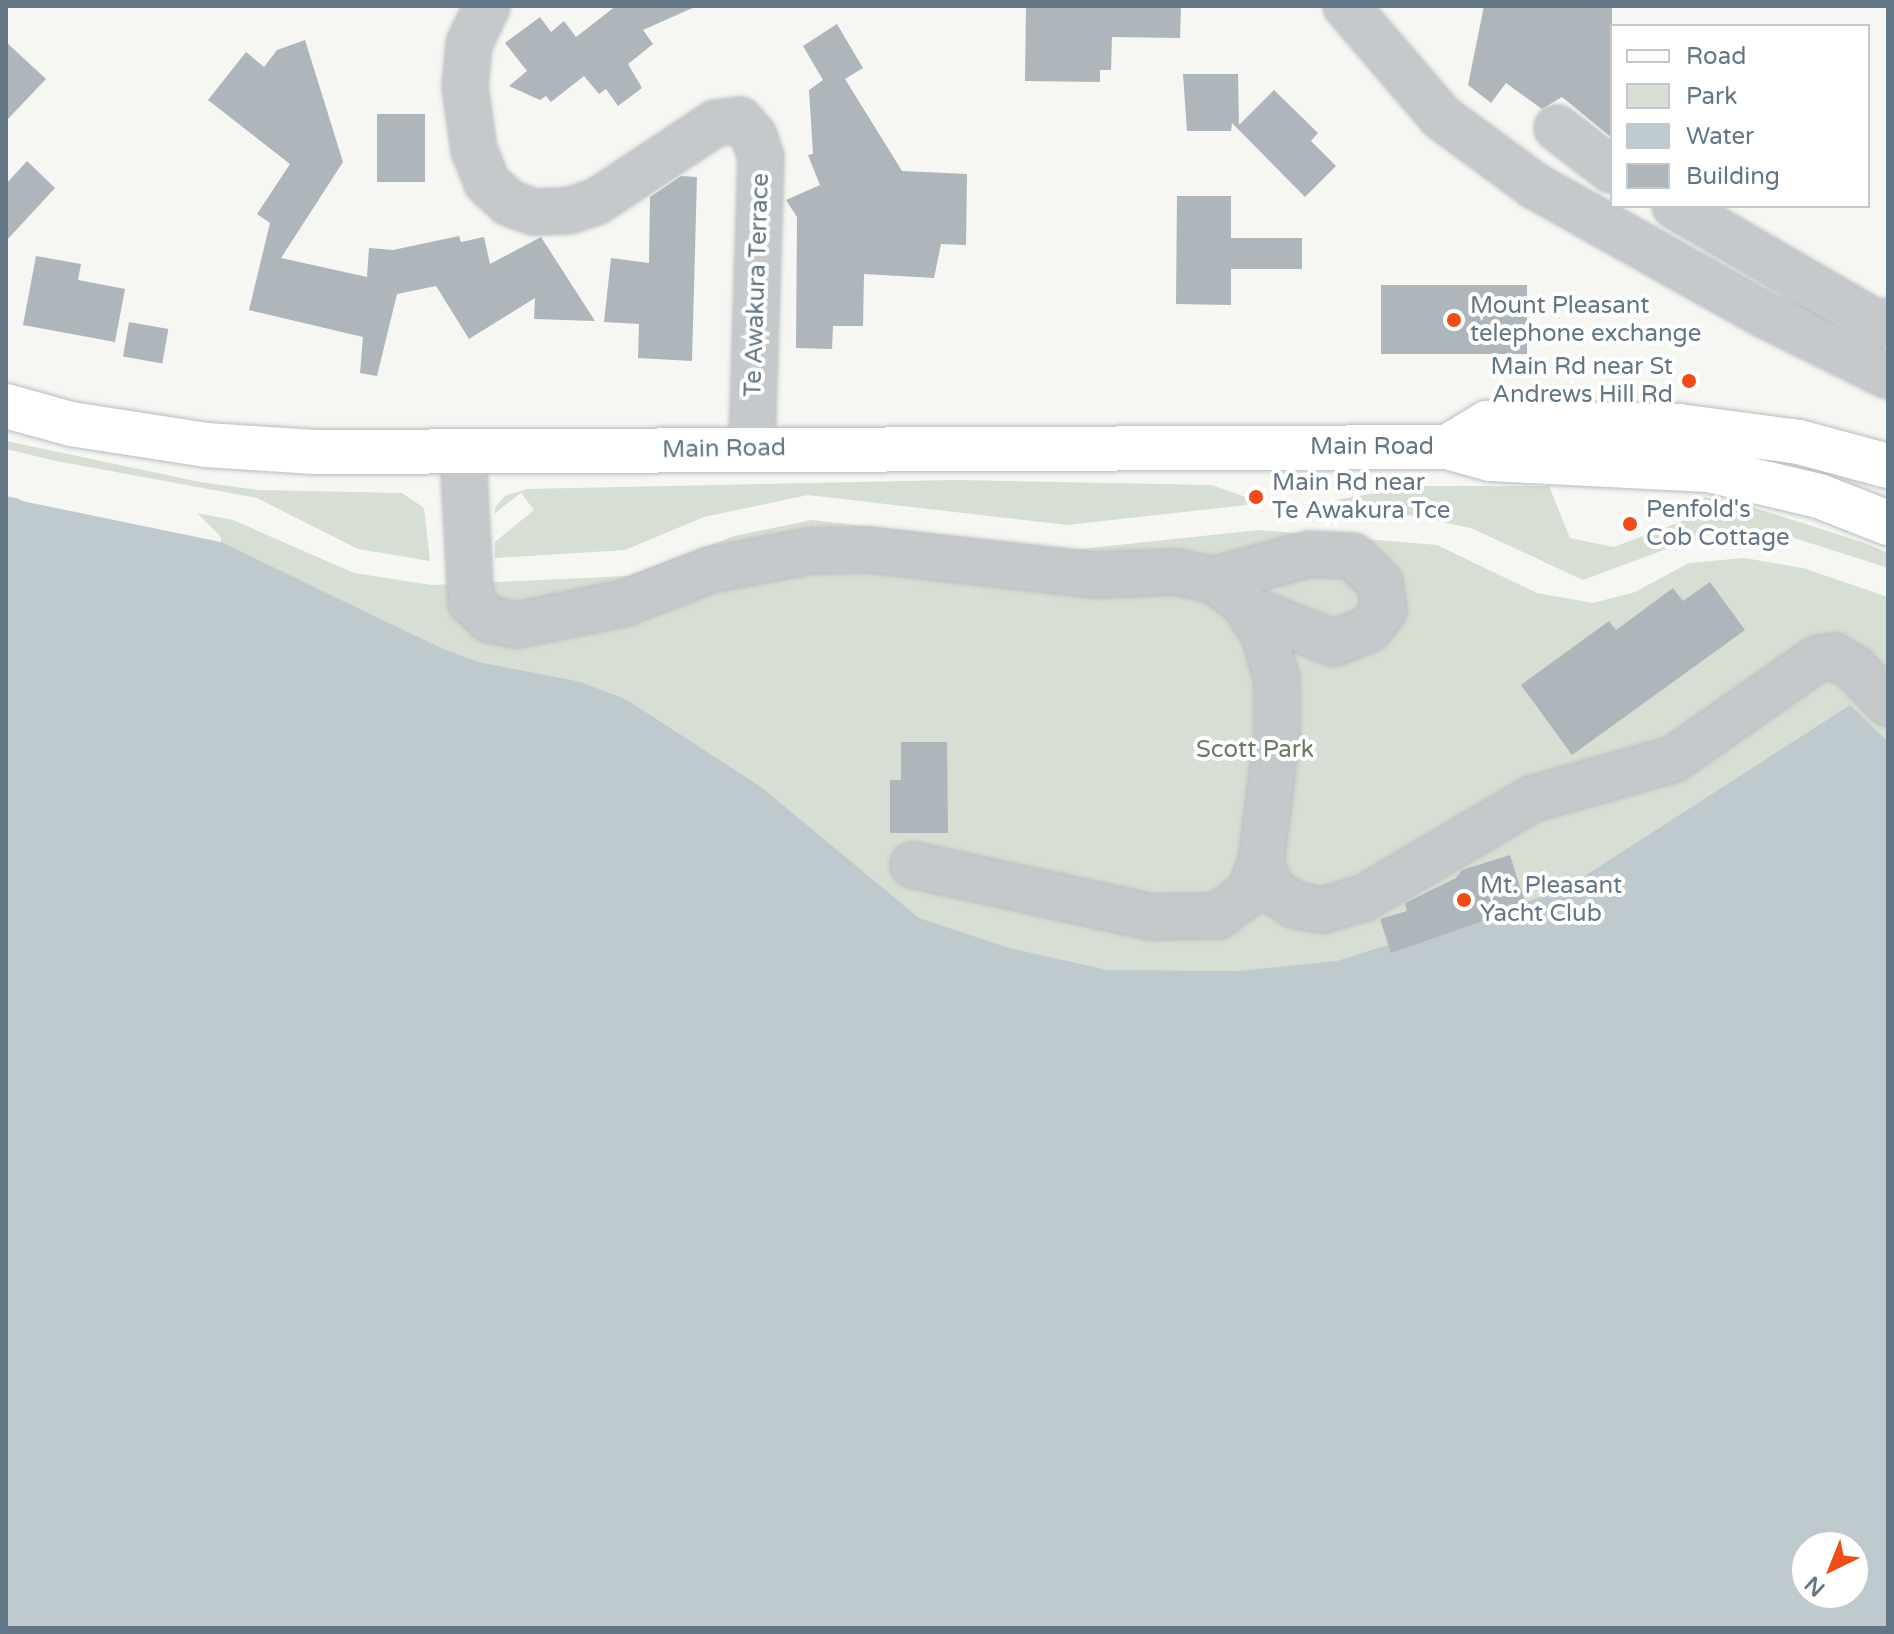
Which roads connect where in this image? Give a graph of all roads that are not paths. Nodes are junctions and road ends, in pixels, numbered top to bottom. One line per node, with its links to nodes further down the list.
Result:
1 (487, 6): 10 (street, Te Awakura Terrace)
2 (1346, 6): 7 (street)
3 (1557, 128): 4 (street)
4 (1610, 168)
5 (1678, 208): 6 (street)
6 (1885, 326)
7 (1888, 376)
8 (6, 406): 11 (main road, Main Road)
9 (1447, 447): 10 (main road, Main Road); 12 (main road, Main Road); 13 (main road, Main Road)
10 (752, 448): 11 (main road, Main Road)
11 (463, 455): 14 (street)
12 (1888, 466)
13 (1888, 523)
14 (1214, 580): 15 (street); 15 (street)
15 (1248, 609): 17 (street)
16 (1888, 703): 17 (street)
17 (1261, 863): 18 (street)
18 (913, 865)

